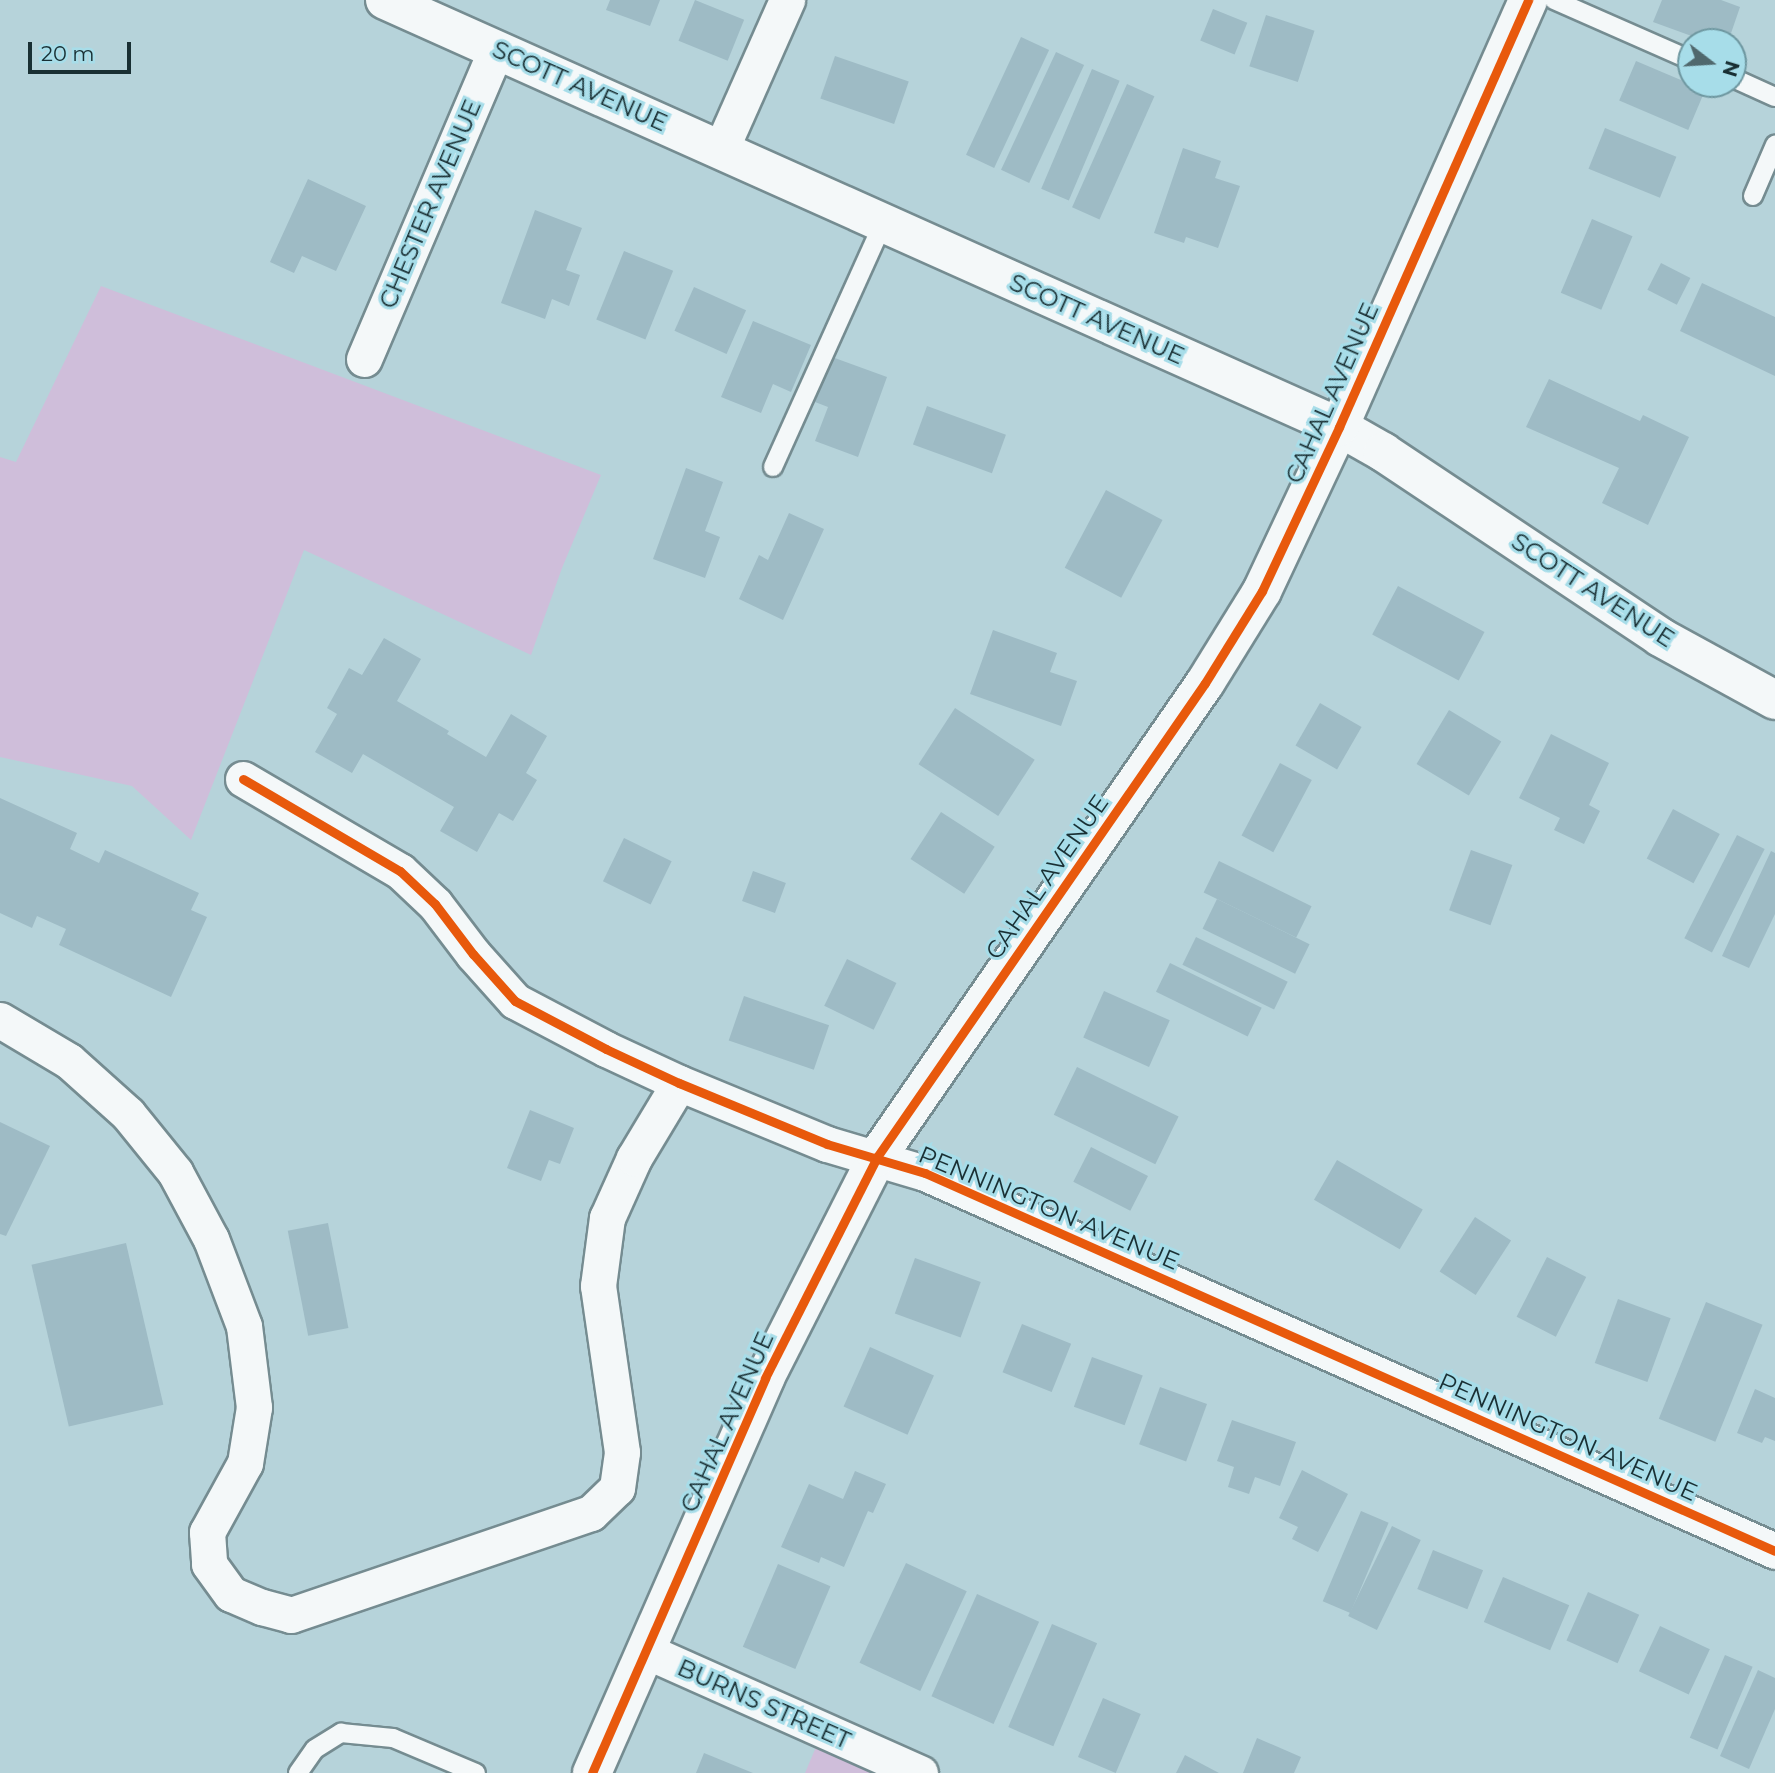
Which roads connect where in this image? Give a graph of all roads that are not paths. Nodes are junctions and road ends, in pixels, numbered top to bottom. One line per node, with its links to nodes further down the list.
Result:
1 (385, 0): 5 (street, SCOTT AVENUE)
2 (787, 0): 10 (street)
3 (1528, 0): 14 (street, CAHAL AVENUE)
4 (1555, 0): 6 (lane)
5 (496, 49): 10 (street, SCOTT AVENUE); 13 (street, CHESTER AVENUE)
6 (1677, 54)
7 (1747, 85): 8 (lane)
8 (1775, 97)
9 (1775, 145): 11 (lane)
10 (721, 149): 12 (street, SCOTT AVENUE)
11 (1753, 196)
12 (883, 223): 14 (street, SCOTT AVENUE); 15 (lane)
13 (364, 359)
14 (1339, 427): 16 (street, SCOTT AVENUE); 20 (street, CAHAL AVENUE)
15 (774, 467)
16 (1775, 700)
17 (243, 779): 19 (street, PENNINGTON AVENUE)
18 (0, 1020): 19 (street)
19 (679, 1083): 20 (street, PENNINGTON AVENUE)
20 (877, 1157): 21 (street, PENNINGTON AVENUE); 22 (street, CAHAL AVENUE)
21 (1775, 1551)
22 (646, 1651): 25 (street, CAHAL AVENUE); 26 (street, BURNS STREET)
23 (298, 1773): 24 (lane)
24 (476, 1773)
25 (592, 1773)
26 (920, 1773)

